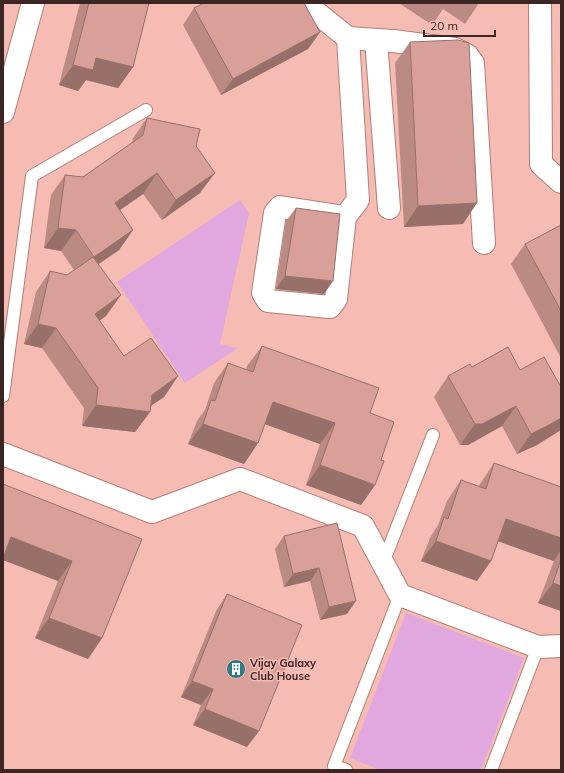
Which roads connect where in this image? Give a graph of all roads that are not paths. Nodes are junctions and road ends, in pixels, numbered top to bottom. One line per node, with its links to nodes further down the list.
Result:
1 (33, 3): 7 (street)
2 (309, 3): 4 (street)
3 (540, 3): 8 (street)
4 (348, 38): 5 (street); 10 (street)
5 (376, 40): 9 (street); 11 (street)
6 (146, 110): 12 (lane)
7 (3, 112)
8 (561, 182)
9 (389, 208)
10 (345, 217): 10 (street)
11 (484, 243)
12 (3, 396)
13 (432, 435): 15 (lane)
14 (3, 454): 15 (street)
15 (383, 563): 16 (street)
16 (400, 595): 18 (street); 19 (lane)
17 (561, 646): 18 (street)
18 (538, 647): 20 (lane)
19 (346, 770)
20 (491, 770)

